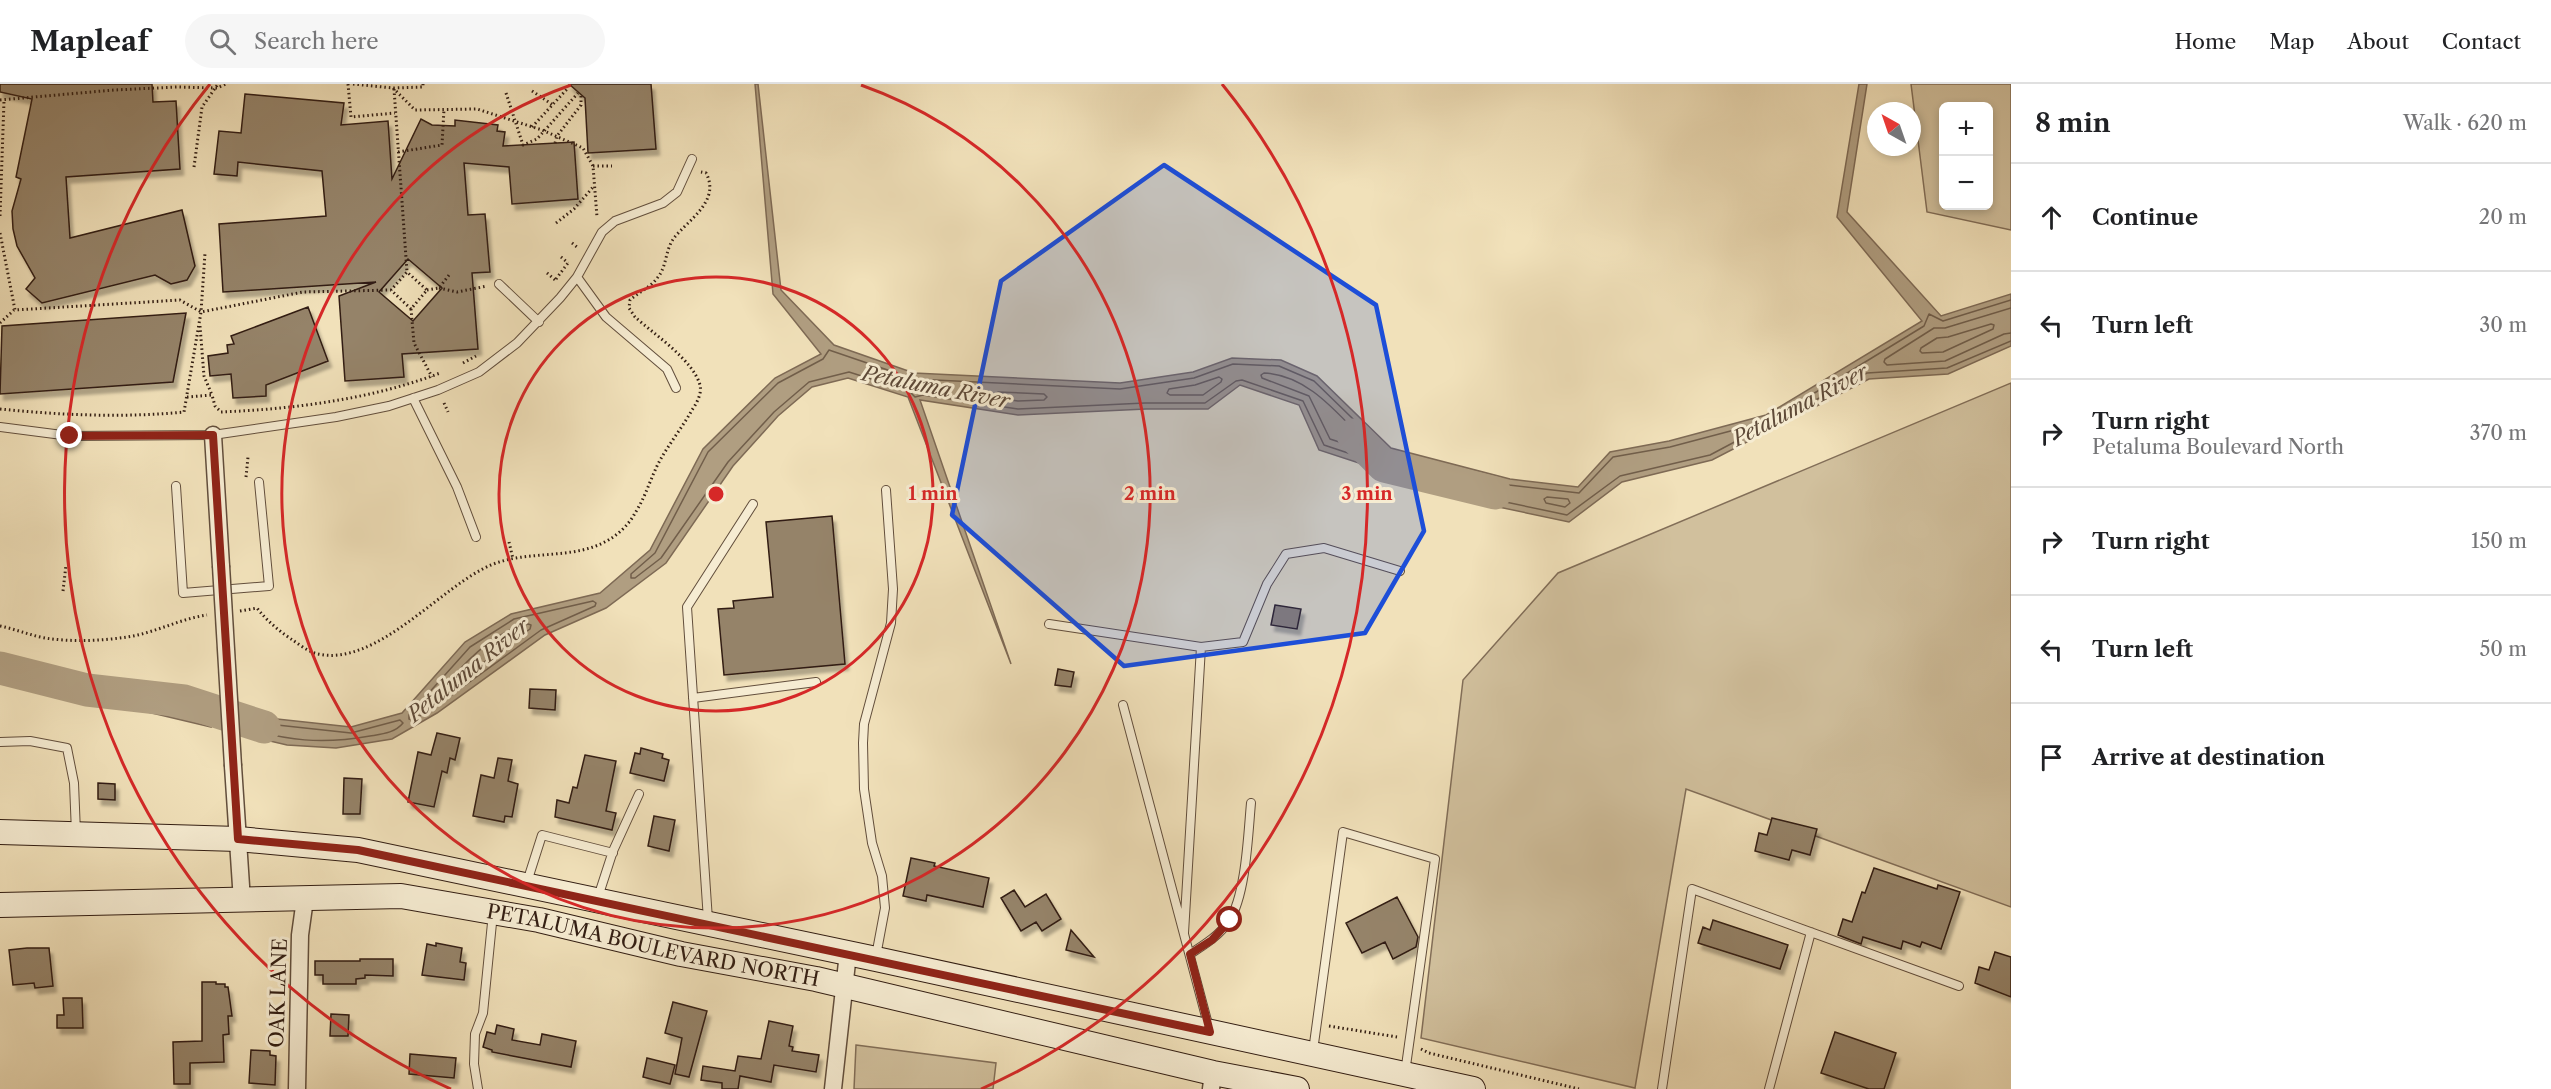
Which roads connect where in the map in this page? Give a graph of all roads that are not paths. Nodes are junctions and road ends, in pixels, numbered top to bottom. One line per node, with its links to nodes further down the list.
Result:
1 (692, 159): 2 (lane)
2 (577, 277): 4 (lane); 5 (lane)
3 (499, 284): 4 (lane)
4 (539, 321): 6 (lane)
5 (676, 388)
6 (413, 398): 8 (lane); 13 (lane)
7 (0, 427): 8 (lane)
8 (213, 435): 25 (street, bridge)
9 (259, 482): 10 (lane)
10 (176, 486)
11 (886, 490): 38 (lane)
12 (753, 504): 18 (lane)
13 (476, 537)
14 (1400, 571): 16 (lane)
15 (1050, 624): 16 (lane)
16 (1201, 647): 35 (lane)
17 (816, 682): 18 (lane)
18 (693, 698): 33 (lane)
19 (1123, 705): 35 (lane)
20 (0, 742): 24 (lane)
21 (639, 794): 26 (lane)
22 (1251, 803): 37 (lane)
23 (0, 832): 24 (main road, PETALUMA BOULEVARD NORTH)
24 (76, 835): 25 (main road, PETALUMA BOULEVARD NORTH)
25 (238, 839): 27 (main road, PETALUMA BOULEVARD NORTH); 30 (street)
26 (613, 853): 27 (lane); 29 (lane)
27 (525, 885): 29 (main road, PETALUMA BOULEVARD NORTH)
28 (305, 899): 30 (main road, PETALUMA BOULEVARD NORTH); 32 (main road, PETALUMA BOULEVARD NORTH); 45 (street, OAK LANE)
29 (597, 900): 33 (main road, PETALUMA BOULEVARD NORTH)
30 (242, 901): 31 (main road, PETALUMA BOULEVARD NORTH)
31 (0, 905)
32 (494, 912): 39 (main road, PETALUMA BOULEVARD NORTH); 46 (lane)
33 (708, 924): 36 (main road, PETALUMA BOULEVARD NORTH)
34 (1812, 932): 40 (lane); 50 (lane); 51 (lane)
35 (1184, 933): 37 (lane)
36 (848, 953): 38 (main road, PETALUMA BOULEVARD NORTH); 39 (street)
37 (1190, 954): 41 (lane)
38 (876, 959): 41 (main road, PETALUMA BOULEVARD NORTH)
39 (843, 986): 44 (main road, PETALUMA BOULEVARD NORTH); 47 (street)
40 (1959, 986)
41 (1210, 1032): 42 (main road, PETALUMA BOULEVARD NORTH)
42 (1312, 1054): 43 (main road, PETALUMA BOULEVARD NORTH); 43 (lane)
43 (1405, 1074): 49 (main road, PETALUMA BOULEVARD NORTH)
44 (1212, 1081): 48 (main road, PETALUMA BOULEVARD NORTH)
45 (297, 1089)
46 (478, 1089)
47 (833, 1089)
48 (1297, 1089)
49 (1473, 1089)
50 (1662, 1089)
51 (1769, 1089)

